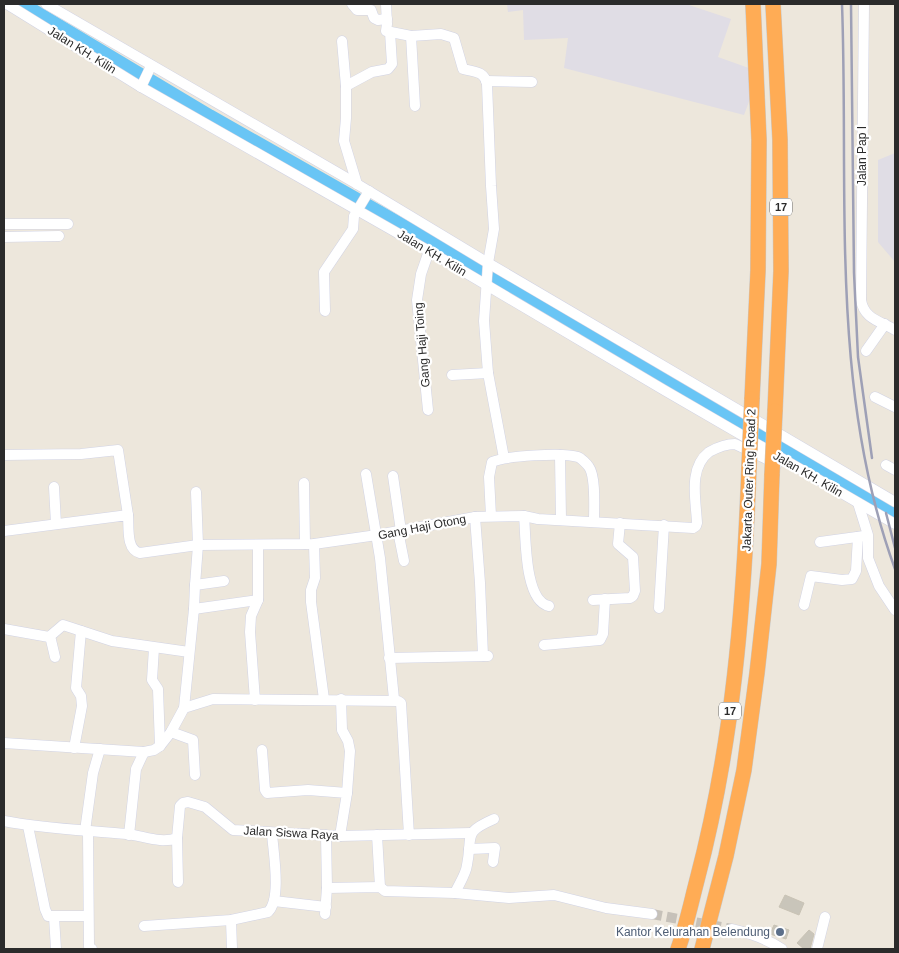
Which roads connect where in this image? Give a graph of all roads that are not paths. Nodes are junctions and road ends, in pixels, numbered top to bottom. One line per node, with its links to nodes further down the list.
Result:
1 (7, 4): 16 (street, Jalan KH. Kilin)
2 (46, 4): 8 (street, Jalan KH. Kilin)
3 (352, 4): 9 (street)
4 (386, 4): 9 (street)
5 (753, 4): 128 (highway, Jakarta Outer Ring Road 2 / 17, bridge)
6 (773, 4): 129 (highway, Jakarta Outer Ring Road 2 / 17, bridge)
7 (864, 4): 29 (street, Jalan Pap I)
8 (57, 7): 13 (street, Jalan KH. Kilin)
9 (387, 20): 10 (street)
10 (390, 32): 11 (street); 17 (street)
11 (411, 36): 14 (street); 18 (street)
12 (342, 41): 17 (street)
13 (149, 68): 16 (street); 19 (street, Jalan KH. Kilin)
14 (486, 81): 15 (street); 26 (street)
15 (532, 82)
16 (142, 84): 20 (street, Jalan KH. Kilin)
17 (346, 86): 19 (street)
18 (415, 106)
19 (356, 184): 20 (street, Jalan KH. Kilin)
20 (363, 201): 25 (street, Jalan KH. Kilin); 26 (street, Jalan KH. Kilin); 28 (street)
21 (4, 224): 22 (street)
22 (68, 224)
23 (59, 236): 24 (street)
24 (4, 237)
25 (429, 251): 27 (street, Jalan KH. Kilin); 36 (street, Gang Haji Toing)
26 (488, 266): 27 (street); 46 (street, Jalan KH. Kilin)
27 (487, 284): 32 (street); 40 (street, Jalan KH. Kilin)
28 (325, 311)
29 (885, 324): 30 (street); 31 (street)
30 (895, 330)
31 (866, 351)
32 (488, 373): 33 (street); 39 (street)
33 (452, 375)
34 (875, 397): 35 (street)
35 (895, 407)
36 (428, 410)
37 (4, 455): 48 (street)
38 (560, 455): 39 (street); 52 (street); 53 (street)
39 (504, 458): 49 (street)
40 (799, 469): 47 (street, Jalan KH. Kilin); 57 (street, Gang Haji Otong)
41 (366, 474): 60 (street)
42 (393, 476): 59 (street)
43 (304, 483): 63 (street)
44 (54, 487): 55 (street)
45 (196, 492): 64 (street)
46 (895, 502)
47 (858, 503): 56 (street, Jalan KH. Kilin); 61 (street)
48 (128, 515): 55 (street); 64 (street, Gang Haji Otong)
49 (491, 516): 50 (street, Gang Haji Otong); 51 (street, Gang Haji Otong)
50 (524, 516): 52 (street, Gang Haji Otong); 73 (street)
51 (475, 517): 59 (street, Gang Haji Otong); 84 (street)
52 (561, 520): 53 (street, Gang Haji Otong)
53 (594, 521): 54 (street, Gang Haji Otong)
54 (620, 523): 57 (street, Gang Haji Otong); 69 (street)
55 (56, 524): 58 (street)
56 (895, 524)
57 (664, 525): 74 (street)
58 (4, 531)
59 (399, 531): 60 (street, Gang Haji Otong); 66 (street)
60 (377, 535): 63 (street, Gang Haji Otong); 84 (street)
61 (863, 536): 62 (street); 72 (street); 76 (street)
62 (820, 542)
63 (310, 544): 65 (street, Gang Haji Otong); 85 (street)
64 (198, 545): 65 (street, Gang Haji Otong); 68 (street)
65 (258, 545): 70 (street)
66 (404, 561)
67 (224, 581): 68 (street)
68 (195, 585): 75 (street)
69 (605, 599): 71 (street); 80 (street)
70 (258, 600): 75 (street); 87 (street)
71 (593, 600)
72 (804, 605)
73 (548, 606)
74 (659, 608)
75 (194, 609): 82 (street)
76 (895, 610)
77 (4, 629): 79 (street)
78 (81, 631): 79 (street); 81 (street); 93 (street)
79 (48, 637): 83 (street)
80 (544, 645)
81 (154, 648): 82 (street); 92 (street)
82 (189, 652): 89 (street)
83 (55, 657)
84 (389, 658): 88 (street)
85 (324, 699): 86 (street); 87 (street)
86 (341, 699): 88 (street); 98 (street)
87 (255, 700): 89 (street)
88 (394, 700): 106 (street)
89 (184, 708): 90 (street)
90 (171, 732): 92 (street); 97 (street)
91 (4, 743): 93 (street)
92 (160, 746): 96 (street)
93 (74, 748): 94 (street)
94 (100, 750): 96 (street); 102 (street)
95 (262, 750): 98 (street)
96 (144, 752): 105 (street)
97 (195, 775)
98 (347, 793): 109 (street)
99 (494, 820): 104 (street)
100 (4, 821): 101 (street)
101 (28, 826): 102 (street); 120 (street)
102 (87, 832): 105 (street); 119 (street)
103 (272, 833): 107 (street, Jalan Siswa Raya); 110 (street, Jalan Siswa Raya); 117 (street)
104 (471, 833): 106 (street, Jalan Siswa Raya); 111 (street)
105 (129, 834): 110 (street)
106 (409, 834): 108 (street, Jalan Siswa Raya)
107 (326, 835): 109 (street, Jalan Siswa Raya); 115 (street)
108 (377, 835): 109 (street, Jalan Siswa Raya); 114 (street)
109 (340, 836)
110 (177, 838): 113 (street)
111 (469, 849): 112 (street); 116 (street)
112 (493, 862)
113 (178, 882)
114 (380, 887): 115 (street); 116 (street)
115 (327, 888): 117 (street)
116 (454, 893): 118 (street)
117 (274, 902): 122 (street)
118 (652, 914)
119 (88, 916): 120 (street); 126 (street)
120 (54, 917): 125 (street)
121 (826, 917): 131 (street)
122 (231, 920): 123 (street); 127 (street)
123 (144, 926)
124 (732, 929): 130 (street)
125 (56, 949)
126 (92, 949)
127 (232, 949)
128 (678, 949)
129 (702, 949)
130 (782, 949)
131 (817, 949)

